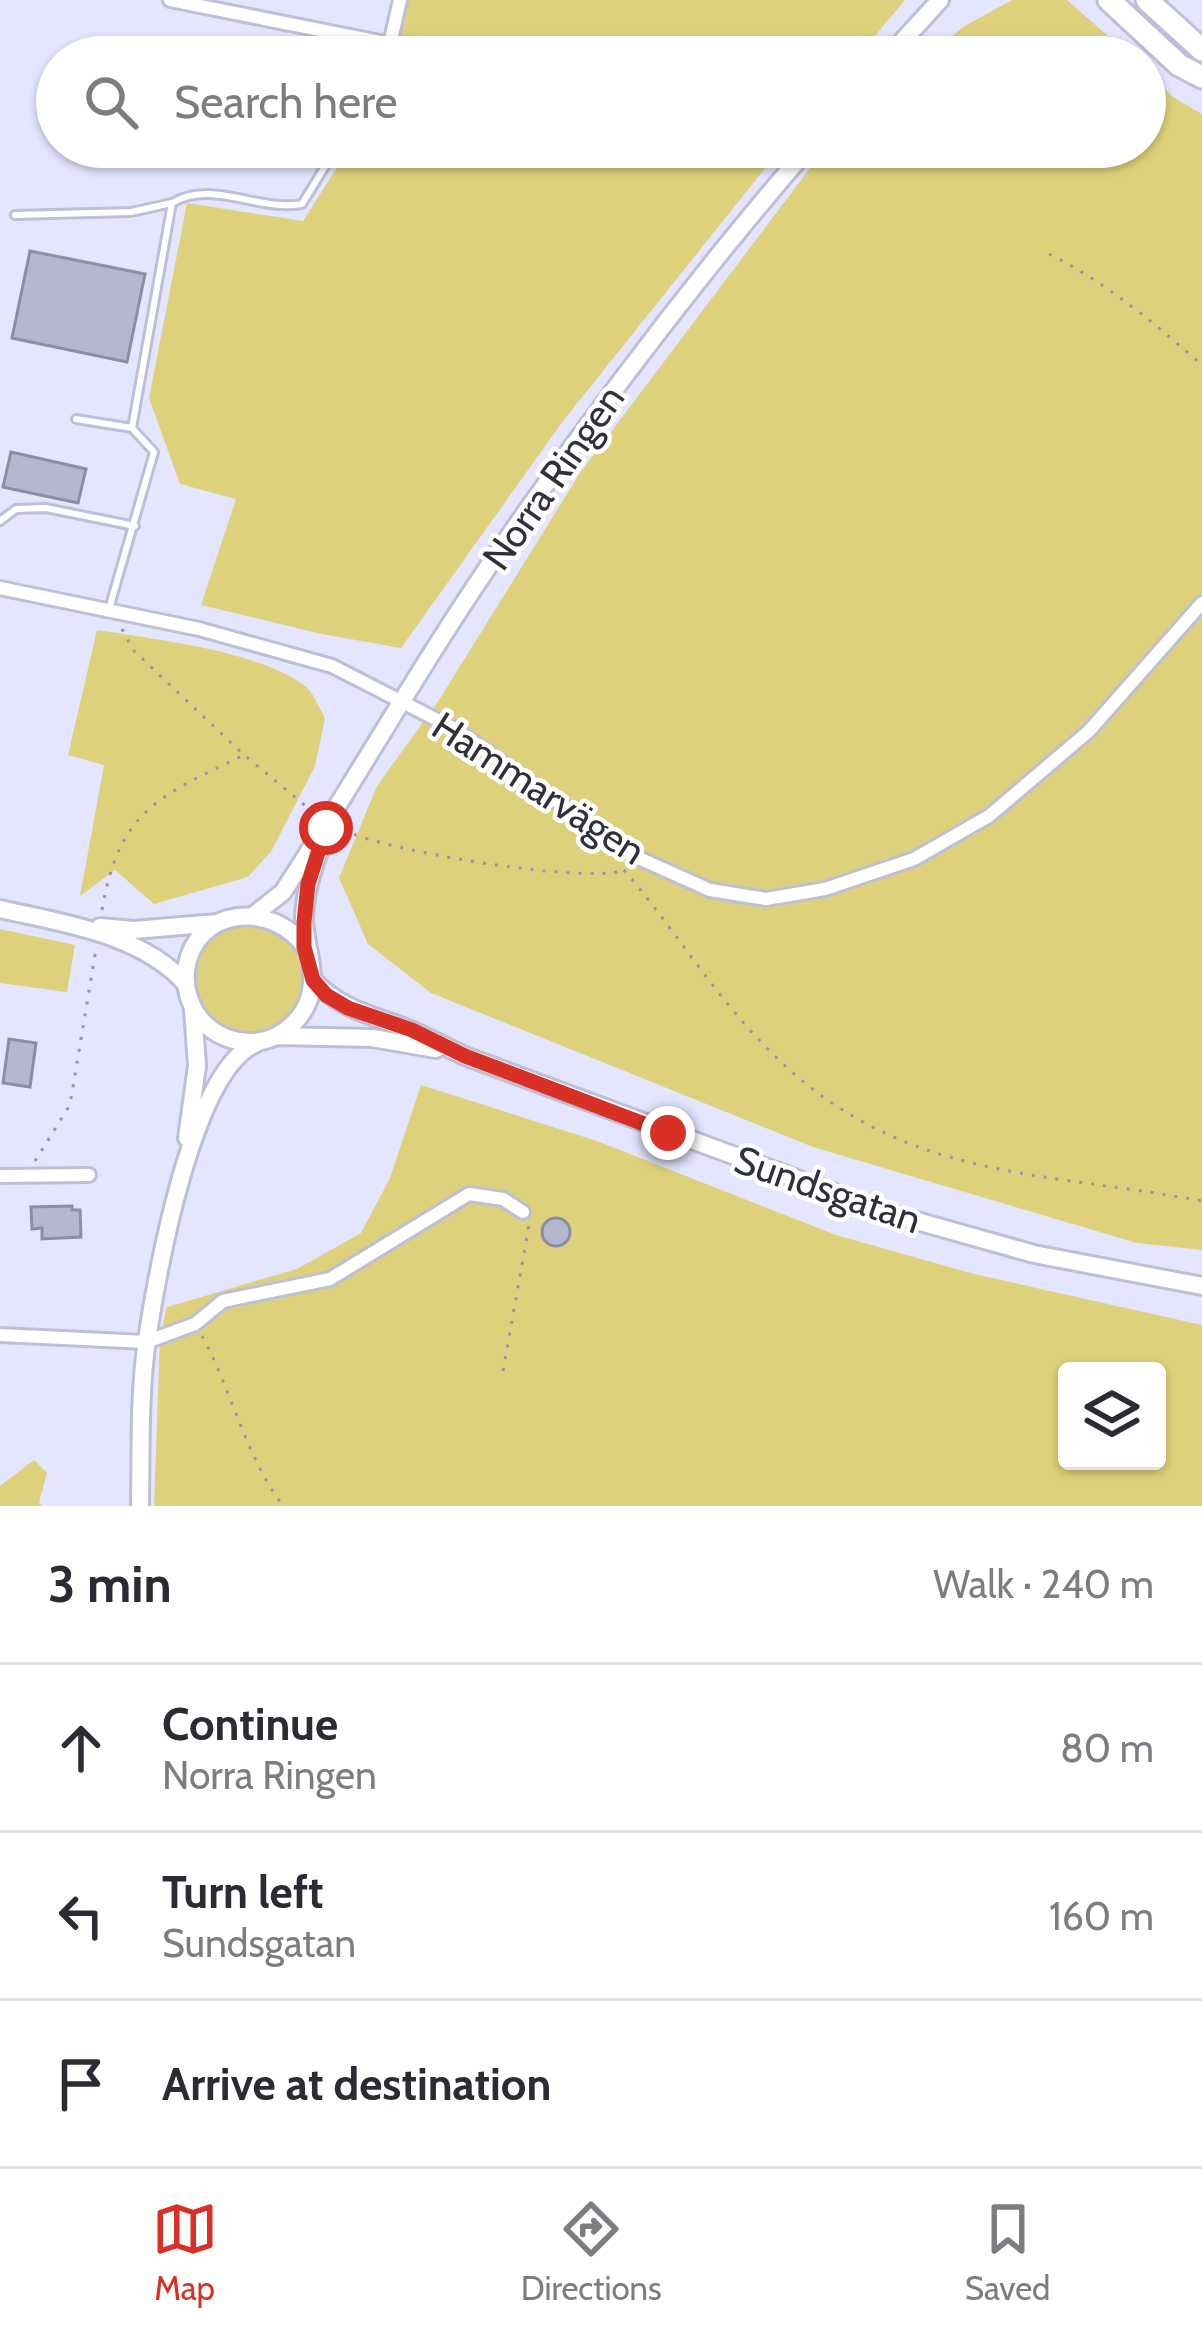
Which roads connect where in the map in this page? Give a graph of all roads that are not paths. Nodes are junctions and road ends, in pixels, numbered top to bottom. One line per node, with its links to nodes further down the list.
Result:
1 (170, 0): 6 (street)
2 (400, 0): 7 (street)
3 (940, 0): 8 (main road)
4 (1109, 0): 9 (highway)
5 (1147, 0): 10 (highway)
6 (323, 36)
7 (391, 36)
8 (907, 36)
9 (1148, 36)
10 (1202, 50)
11 (1166, 53): 12 (highway)
12 (1202, 77)
13 (324, 168): 15 (lane)
14 (791, 168): 24 (main road, Norra Ringen)
15 (172, 203): 16 (lane); 18 (lane)
16 (15, 215)
17 (76, 419): 18 (lane)
18 (132, 428): 20 (lane)
19 (0, 521): 20 (lane)
20 (134, 526): 23 (lane)
21 (0, 589): 23 (street, Hammarvägen)
22 (1202, 603): 24 (street, Hammarvägen)
23 (114, 614): 24 (street, Hammarvägen)
24 (402, 700): 25 (main road, Norra Ringen)
25 (328, 824): 27 (main road, Norra Ringen); 30 (main road, Norra Ringen)
26 (0, 909): 29 (main road)
27 (254, 915): 28 (main road); 30 (main road)
28 (218, 923): 29 (main road); 32 (main road)
29 (68, 925): 32 (main road)
30 (304, 947): 31 (main road)
31 (313, 980): 34 (main road); 35 (main road, Sundsgatan)
32 (185, 984): 33 (main road)
33 (193, 1009): 34 (main road); 36 (main road)
34 (268, 1039): 35 (main road, Sundsgatan); 36 (main road)
35 (465, 1056): 40 (main road, Sundsgatan)
36 (183, 1169): 42 (main road)
37 (89, 1175): 38 (street)
38 (0, 1176)
39 (523, 1212): 42 (street)
40 (1202, 1286)
41 (0, 1335): 42 (street)
42 (146, 1342): 43 (main road)
43 (140, 1506)

